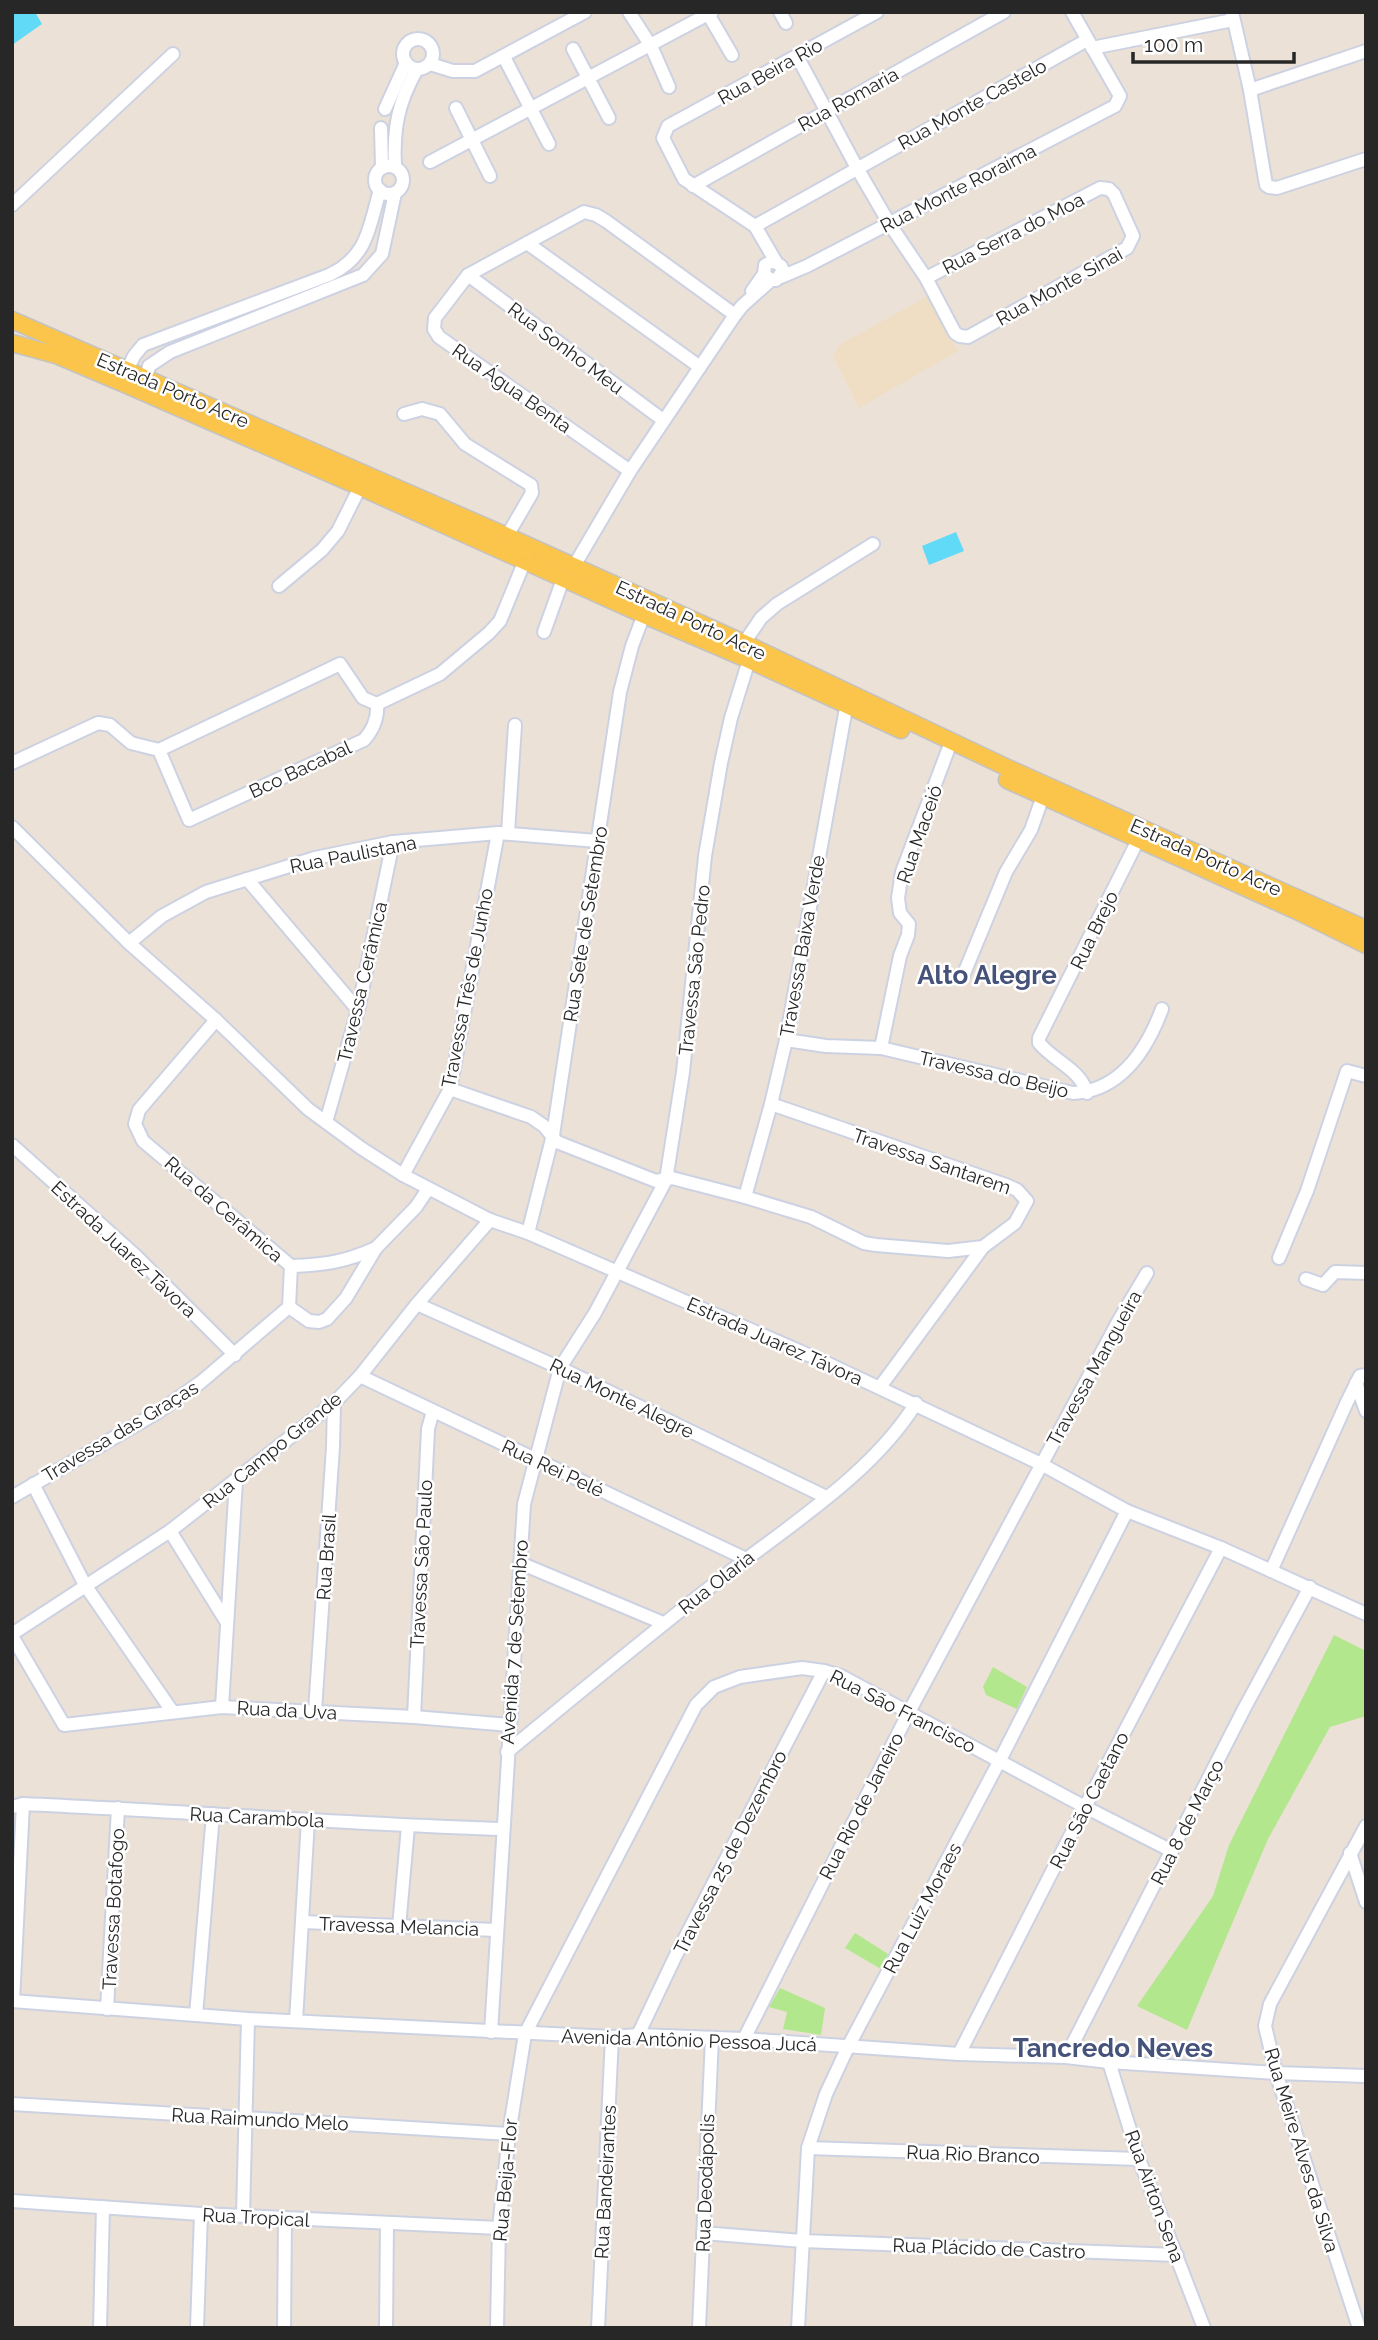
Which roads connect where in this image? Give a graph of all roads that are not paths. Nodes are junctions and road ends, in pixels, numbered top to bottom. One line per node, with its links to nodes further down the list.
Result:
1 (585, 12): 15 (street)
2 (629, 12): 9 (street)
3 (877, 12): 14 (street, Rua Beira Rio)
4 (1004, 12): 24 (street, Rua Romaria)
5 (1072, 12): 8 (street)
6 (709, 13): 9 (street); 13 (street)
7 (1232, 16): 8 (street, Rua Monte Castelo); 20 (street)
8 (1089, 44): 32 (street, Rua Monte Castelo); 39 (street, Rua Monte Roraima)
9 (651, 46): 18 (street); 19 (street)
10 (573, 49): 18 (street)
11 (1366, 51): 20 (street)
12 (173, 54): 38 (street)
13 (732, 55)
14 (797, 56): 24 (street); 34 (street, Rua Beira Rio)
15 (504, 57): 16 (street); 23 (street)
16 (432, 60): 17 (street); 17 (street)
17 (411, 66): 22 (street); 31 (street)
18 (589, 79): 23 (street); 25 (street)
19 (669, 87)
20 (1250, 90): 29 (street)
21 (456, 108): 27 (street)
22 (385, 109)
23 (531, 110): 27 (street); 28 (street)
24 (827, 110): 32 (street); 34 (street, Rua Romaria)
25 (610, 118)
26 (381, 128): 31 (street)
27 (473, 140): 30 (street); 33 (street)
28 (549, 144)
29 (1366, 159)
30 (430, 162)
31 (388, 167): 36 (street); 37 (street)
32 (857, 168): 39 (street); 41 (street, Rua Monte Castelo)
33 (490, 176)
34 (692, 186): 41 (street)
35 (1100, 188): 48 (street, Rua Serra do Moa); 48 (street, Rua Monte Sinai)
36 (380, 190): 37 (street); 40 (street)
37 (395, 192): 42 (street)
38 (12, 205)
39 (889, 223): 46 (street, Rua Monte Roraima); 48 (street)
40 (370, 224): 42 (street); 44 (street)
41 (755, 226): 46 (street)
42 (389, 228): 45 (street)
43 (527, 243): 47 (street, Rua Água Benta); 49 (street, Rua Água Benta); 52 (street)
44 (362, 248): 45 (street); 53 (street)
45 (382, 254): 54 (street)
46 (774, 270): 49 (street)
47 (468, 275): 56 (street, Rua Sonho Meu); 57 (street, Rua Água Benta)
48 (926, 278)
49 (738, 311): 52 (street)
50 (12, 320): 53 (main road, Estrada Porto Acre)
51 (12, 343): 58 (main road, Estrada Porto Acre)
52 (700, 367): 56 (street)
53 (127, 370): 54 (main road, Estrada Porto Acre)
54 (146, 378): 59 (main road, Estrada Porto Acre)
55 (404, 414): 59 (street)
56 (663, 421): 57 (street)
57 (629, 471): 62 (street)
58 (360, 487): 61 (main road, Estrada Porto Acre); 63 (street)
59 (508, 536): 61 (main road, Estrada Porto Acre)
60 (873, 544): 66 (street)
61 (527, 554): 62 (main road, Estrada Porto Acre); 69 (street)
62 (569, 573): 64 (main road, Estrada Porto Acre); 65 (street)
63 (279, 586)
64 (647, 608): 66 (main road, Estrada Porto Acre); 67 (main road, Estrada Porto Acre); 78 (street, Rua Sete de Setembro)
65 (544, 632)
66 (744, 643): 68 (main road, Estrada Porto Acre)
67 (749, 660): 68 (main road, Estrada Porto Acre); 98 (street, Travessa São Pedro)
68 (848, 699): 71 (main road, Estrada Porto Acre); 88 (street, Travessa Baixa Verde)
69 (377, 704): 72 (street); 72 (street, Bco Bacabal)
70 (516, 725): 76 (street, Travessa Três de Junho)
71 (949, 747): 74 (main road, Estrada Porto Acre); 77 (main road, Estrada Porto Acre); 89 (street, Rua Maceió)
72 (159, 750): 73 (street)
73 (12, 763)
74 (1043, 796): 77 (main road, Estrada Porto Acre); 84 (street)
75 (12, 827): 82 (street, Estrada Juarez Távora)
76 (503, 833): 78 (street, Rua Paulistana); 79 (street, Rua Paulistana); 91 (street, Travessa Três de Junho)
77 (1141, 834): 81 (main road, Estrada Porto Acre); 83 (main road, Estrada Porto Acre); 92 (street, Rua Brejo)
78 (597, 841): 95 (street, Rua Sete de Setembro)
79 (393, 842): 80 (street, Rua Paulistana); 86 (street, Travessa Cerâmica)
80 (247, 879): 82 (street, Rua Paulistana); 86 (street)
81 (1366, 929)
82 (129, 943): 87 (street, Estrada Juarez Távora)
83 (1366, 945)
84 (963, 976)
85 (1162, 1009): 92 (street, Travessa do Beijo)
86 (358, 1010): 94 (street, Travessa Cerâmica)
87 (216, 1020): 94 (street, Estrada Juarez Távora); 106 (street, Rua da Cerâmica)
88 (786, 1040): 89 (street, Travessa do Beijo); 93 (street, Travessa Baixa Verde)
89 (881, 1048): 92 (street, Travessa do Beijo)
90 (1366, 1076): 105 (street)
91 (450, 1089): 95 (street); 97 (street, Travessa Três de Junho)
92 (1087, 1093)
93 (771, 1104): 100 (street, Travessa Baixa Verde); 103 (street, Travessa Santarem)
94 (326, 1122): 97 (street, Estrada Juarez Távora)
95 (553, 1135): 98 (street); 102 (street, Rua Sete de Setembro)
96 (12, 1144): 113 (street, Estrada Juarez Távora)
97 (403, 1175): 99 (street, Estrada Juarez Távora)
98 (666, 1180): 100 (street); 107 (street, Travessa São Pedro)
99 (428, 1189): 101 (street, Estrada Juarez Távora); 104 (street)
100 (745, 1197): 103 (street)
101 (490, 1220): 102 (street, Estrada Juarez Távora); 111 (street, Rua Campo Grande)
102 (528, 1233): 107 (street, Estrada Juarez Távora)
103 (983, 1247): 117 (street)
104 (376, 1248): 106 (street); 112 (street)
105 (1279, 1258)
106 (291, 1266): 112 (street, Rua da Cerâmica)
107 (615, 1272): 114 (street, Avenida 7 de Setembro); 117 (street, Estrada Juarez Távora)
108 (1147, 1273): 123 (street, Travessa Mangueira)
109 (1366, 1273): 110 (street)
110 (1306, 1279)
111 (417, 1304): 114 (street, Rua Monte Alegre); 115 (street, Rua Campo Grande)
112 (289, 1307): 113 (street, Travessa das Graças)
113 (235, 1355): 125 (street, Travessa das Graças)
114 (560, 1367): 122 (street, Avenida 7 de Setembro); 127 (street, Rua Monte Alegre)
115 (360, 1376): 118 (street, Rua Campo Grande); 120 (street, Rua Rei Pelé)
116 (1361, 1378): 121 (street); 133 (street)
117 (880, 1387): 119 (street, Estrada Juarez Távora)
118 (334, 1403): 124 (street, Rua Campo Grande); 143 (street, Rua Brasil)
119 (916, 1404): 123 (street, Estrada Juarez Távora); 127 (street, Rua Olaria)
120 (433, 1411): 122 (street, Rua Rei Pelé); 145 (street, Travessa São Paulo)
121 (1366, 1412)
122 (536, 1461): 131 (street, Rua Rei Pelé); 132 (street, Avenida 7 de Setembro)
123 (1041, 1464): 128 (street, Estrada Juarez Távora); 144 (street, Rua Rio de Janeiro)
124 (236, 1481): 129 (street, Rua Campo Grande); 137 (street)
125 (33, 1484): 126 (street, Travessa das Graças); 134 (street)
126 (12, 1497)
127 (826, 1497): 131 (street, Rua Olaria)
128 (1127, 1511): 130 (street, Estrada Juarez Távora); 148 (street, Rua Luiz Moraes)
129 (170, 1531): 134 (street, Rua Campo Grande); 137 (street)
130 (1221, 1548): 133 (street, Estrada Juarez Távora); 150 (street, Rua São Caetano)
131 (746, 1559): 138 (street, Rua Olaria)
132 (520, 1563): 138 (street); 146 (street, Avenida 7 de Setembro)
133 (1271, 1571): 135 (street, Estrada Juarez Távora)
134 (85, 1585): 139 (street, Rua Campo Grande); 142 (street)
135 (1310, 1587): 136 (street, Estrada Juarez Távora); 157 (street, Rua 8 de Março)
136 (1366, 1614)
137 (226, 1621): 141 (street)
138 (663, 1623): 147 (street, Rua Olaria)
139 (12, 1635): 142 (street, Rua da Uva)
140 (824, 1671): 144 (street, Rua São Francisco); 169 (street, Rua São Francisco); 170 (street, Travessa 25 de Dezembro)
141 (222, 1707): 142 (street, Rua da Uva); 143 (street, Rua da Uva)
142 (172, 1711)
143 (315, 1711): 145 (street, Rua da Uva)
144 (909, 1712): 148 (street, Rua São Francisco); 173 (street, Rua Rio de Janeiro)
145 (414, 1717): 146 (street, Rua da Uva)
146 (510, 1725): 147 (street, Avenida 7 de Setembro)
147 (507, 1752): 156 (street, Avenida 7 de Setembro)
148 (1000, 1760): 150 (street, Rua São Francisco); 174 (street, Rua Luiz Moraes)
149 (18, 1806): 151 (street, Rua Carambola); 163 (street)
150 (1085, 1807): 157 (street, Rua São Francisco); 175 (street, Rua São Caetano)
151 (118, 1808): 152 (street, Rua Carambola); 164 (street, Travessa Botafogo)
152 (213, 1814): 153 (street, Rua Carambola); 165 (street)
153 (308, 1820): 154 (street, Rua Carambola); 160 (street)
154 (408, 1826): 156 (street, Rua Carambola); 161 (street)
155 (1366, 1826): 158 (street, Rua Meire Alves da Silva)
156 (502, 1829): 162 (street, Avenida 7 de Setembro)
157 (1172, 1851): 176 (street, Rua 8 de Março)
158 (1350, 1853): 159 (street); 178 (street, Rua Meire Alves da Silva)
159 (1366, 1902)
160 (303, 1922): 161 (street, Travessa Melancia); 167 (street)
161 (399, 1927): 162 (street, Travessa Melancia)
162 (496, 1930): 168 (street, Avenida 7 de Setembro)
163 (13, 2001): 164 (street, Avenida Antônio Pessoa Jucá)
164 (107, 2009): 165 (street, Avenida Antônio Pessoa Jucá)
165 (196, 2015): 166 (street, Avenida Antônio Pessoa Jucá)
166 (248, 2019): 167 (street, Avenida Antônio Pessoa Jucá); 181 (street)
167 (296, 2021): 168 (street, Avenida Antônio Pessoa Jucá)
168 (491, 2032): 169 (street, Avenida Antônio Pessoa Jucá)
169 (525, 2034): 171 (street, Avenida Antônio Pessoa Jucá); 182 (street, Rua Beija-Flor)
170 (638, 2035): 171 (street, Avenida Antônio Pessoa Jucá); 172 (street, Avenida Antônio Pessoa Jucá)
171 (612, 2037): 200 (street, Rua Bandeirantes)
172 (712, 2038): 173 (street, Avenida Antônio Pessoa Jucá); 192 (street, Rua Deodápolis)
173 (744, 2039): 174 (street, Avenida Antônio Pessoa Jucá)
174 (848, 2047): 175 (street, Avenida Antônio Pessoa Jucá); 183 (street, Rua Luiz Moraes)
175 (959, 2054): 176 (street, Avenida Antônio Pessoa Jucá)
176 (1066, 2057): 177 (street, Avenida Antônio Pessoa Jucá)
177 (1109, 2062): 178 (street, Avenida Antônio Pessoa Jucá); 184 (street, Rua Airton Sena)
178 (1276, 2073): 179 (street, Avenida Antônio Pessoa Jucá); 204 (street, Rua Meire Alves da Silva)
179 (1366, 2076)
180 (12, 2104): 181 (street, Rua Raimundo Melo)
181 (244, 2118): 182 (street, Rua Raimundo Melo); 188 (street)
182 (509, 2134): 191 (street, Rua Beija-Flor)
183 (808, 2148): 184 (street, Rua Rio Branco); 193 (street, Rua Luiz Moraes)
184 (1139, 2159): 194 (street, Rua Airton Sena)
185 (12, 2201): 186 (street, Rua Tropical)
186 (103, 2207): 187 (street, Rua Tropical); 195 (street)
187 (201, 2214): 188 (street, Rua Tropical); 196 (street)
188 (243, 2215): 189 (street, Rua Tropical)
189 (285, 2218): 190 (street, Rua Tropical); 197 (street)
190 (387, 2223): 191 (street, Rua Tropical); 198 (street)
191 (499, 2228): 199 (street, Rua Beija-Flor)
192 (703, 2233): 193 (street, Rua Plácido de Castro); 201 (street, Rua Deodápolis)
193 (802, 2241): 194 (street, Rua Plácido de Castro); 202 (street, Rua Luiz Moraes)
194 (1177, 2255): 203 (street, Rua Airton Sena)
195 (100, 2328)
196 (197, 2328)
197 (285, 2328)
198 (387, 2328)
199 (497, 2328)
200 (598, 2328)
201 (699, 2328)
202 (798, 2328)
203 (1204, 2328)
204 (1359, 2328)

